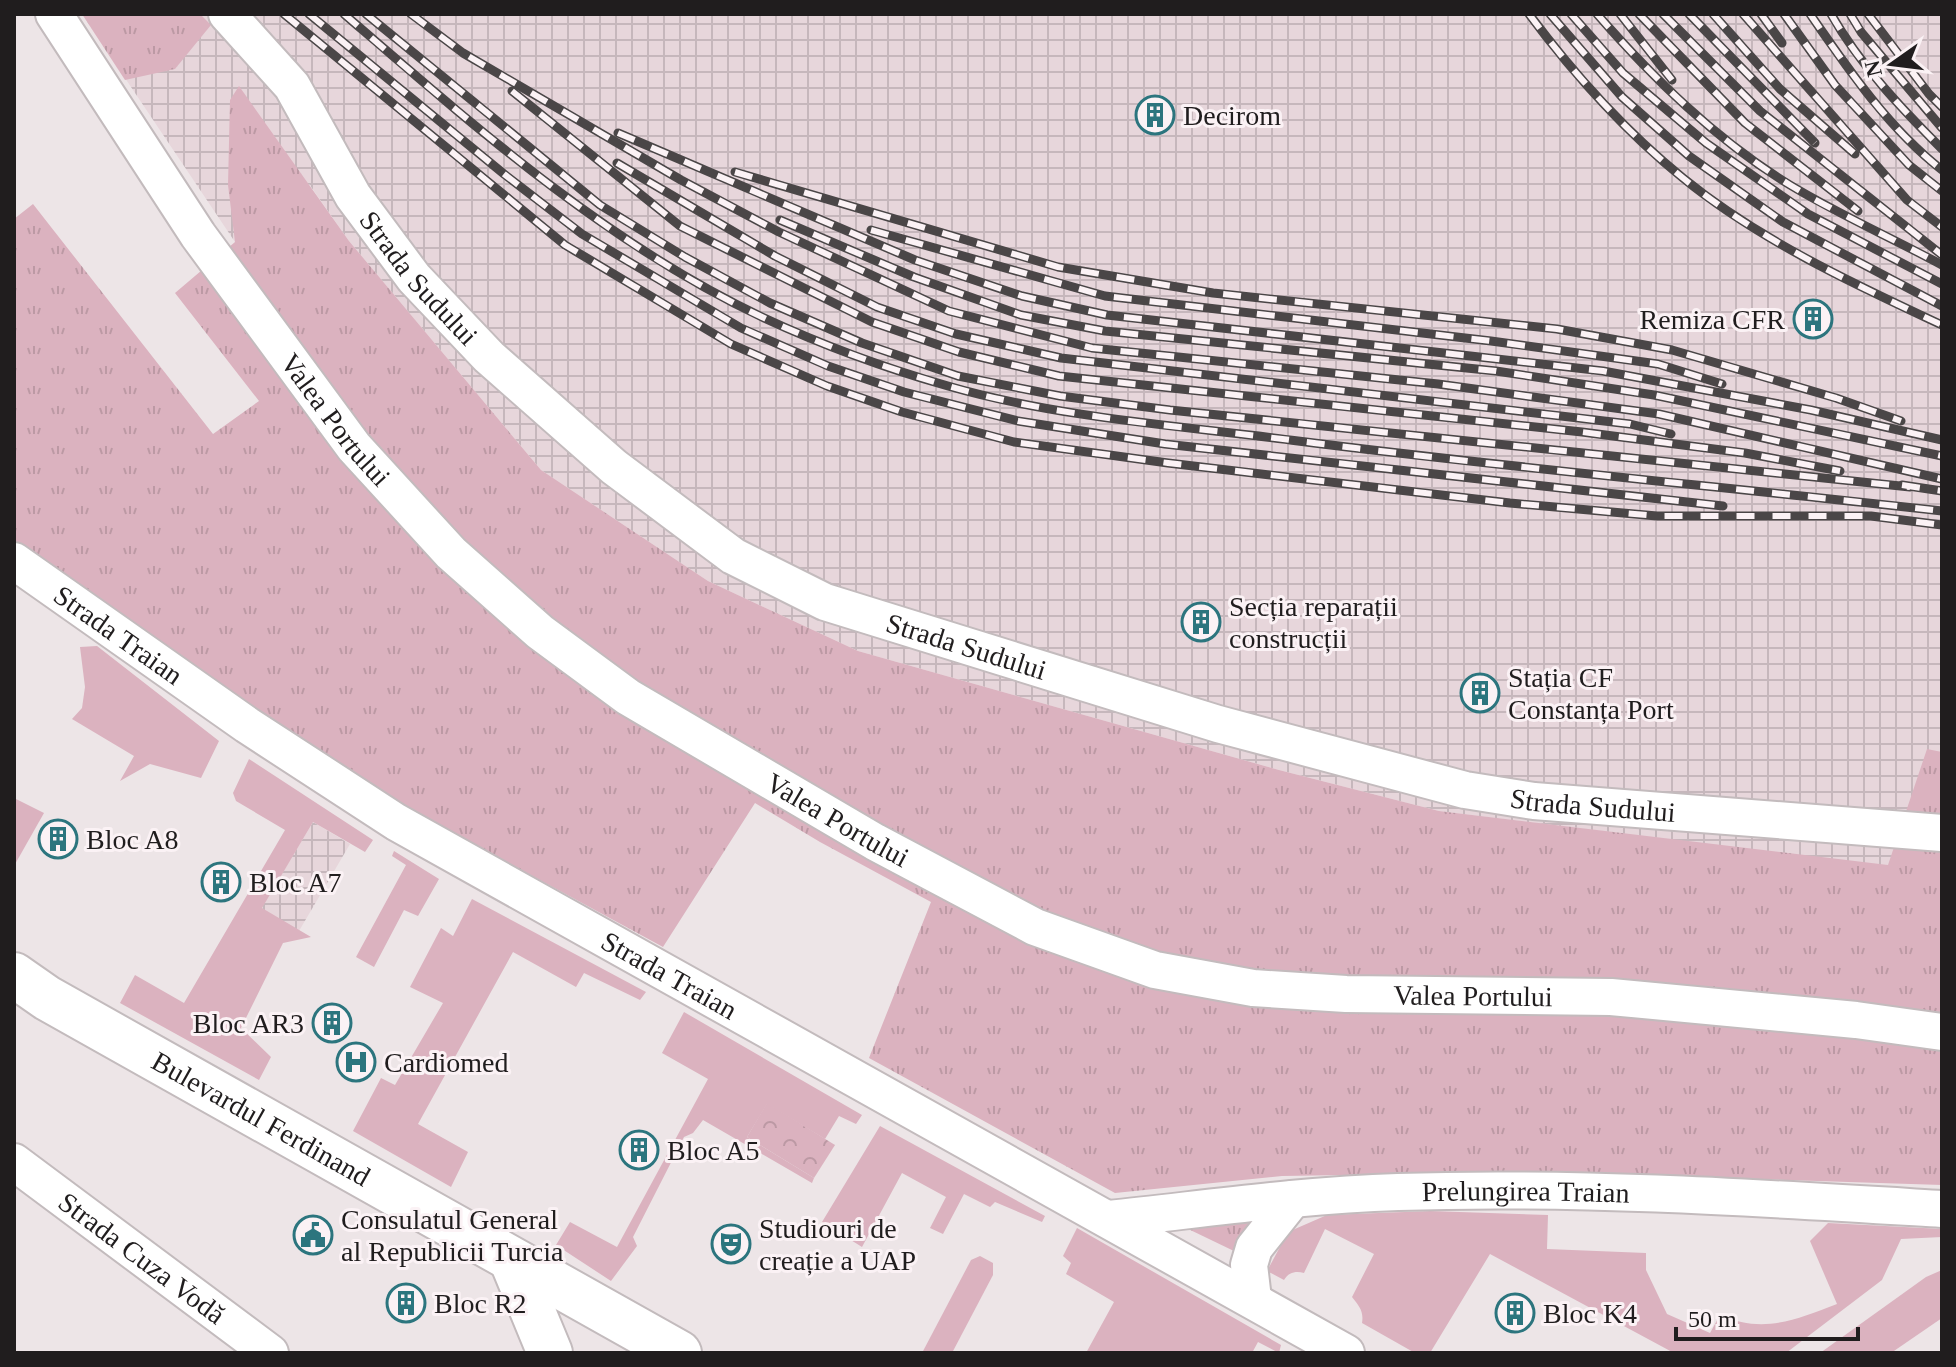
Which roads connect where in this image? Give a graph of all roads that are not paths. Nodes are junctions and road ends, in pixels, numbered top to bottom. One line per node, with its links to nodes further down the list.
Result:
1 (54, 14): 6 (street, Valea Portului)
2 (227, 14): 4 (street, Strada Sudului)
3 (14, 561): 10 (street, Strada Traian)
4 (1942, 833)
5 (14, 975): 11 (main road, Bulevardul Ferdinand)
6 (1942, 1032)
7 (14, 1162): 14 (street, Strada Cuza Vodă)
8 (1293, 1199): 9 (street, Prelungirea Traian); 10 (street, Prelungirea Traian); 12 (street)
9 (1942, 1209)
10 (1109, 1219): 12 (street, Strada Traian)
11 (512, 1261): 13 (main road, Bulevardul Ferdinand); 15 (main road)
12 (1253, 1299): 16 (street, Strada Traian)
13 (657, 1348)
14 (270, 1353)
15 (550, 1353)
16 (1346, 1353)

